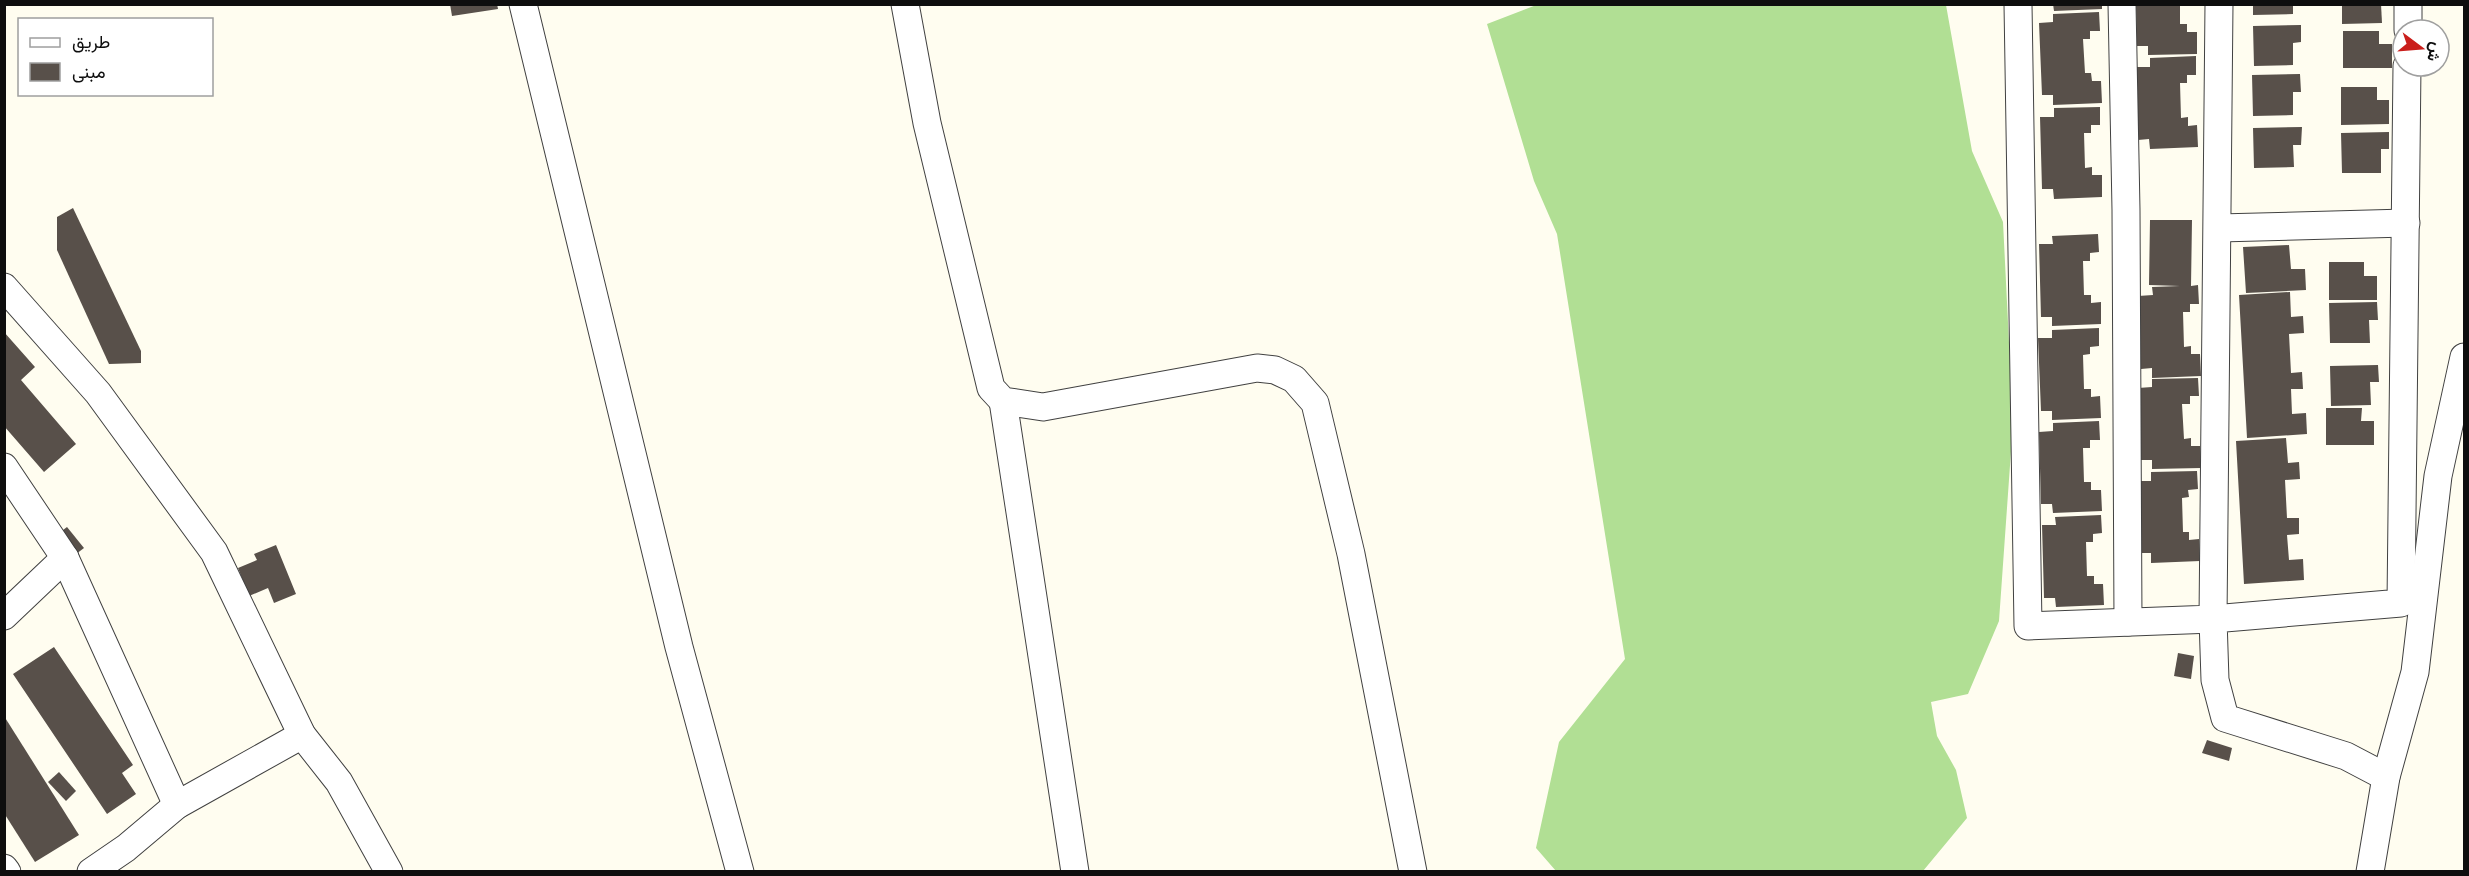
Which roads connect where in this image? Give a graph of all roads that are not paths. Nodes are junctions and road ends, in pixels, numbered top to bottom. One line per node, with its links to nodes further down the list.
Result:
1 (522, 4): 24 (street)
2 (905, 4): 11 (street)
3 (2018, 4): 16 (street)
4 (2122, 4): 16 (street)
5 (2219, 4): 8 (street)
6 (2407, 78): 7 (street)
7 (2406, 223): 8 (street); 15 (street)
8 (2218, 228): 15 (street)
9 (5, 289): 17 (street)
10 (2464, 357): 18 (street)
11 (1002, 401): 25 (street); 26 (street)
12 (4, 467): 13 (street)
13 (65, 558): 14 (street); 19 (street)
14 (4, 616)
15 (2213, 619): 16 (street); 18 (street)
16 (2128, 622)
17 (302, 735): 19 (street); 23 (street)
18 (2386, 777): 27 (street)
19 (177, 805): 22 (street)
20 (4, 867): 21 (street)
21 (7, 872)
22 (91, 872)
23 (389, 872)
24 (740, 872)
25 (1075, 872)
26 (1413, 872)
27 (2370, 872)

